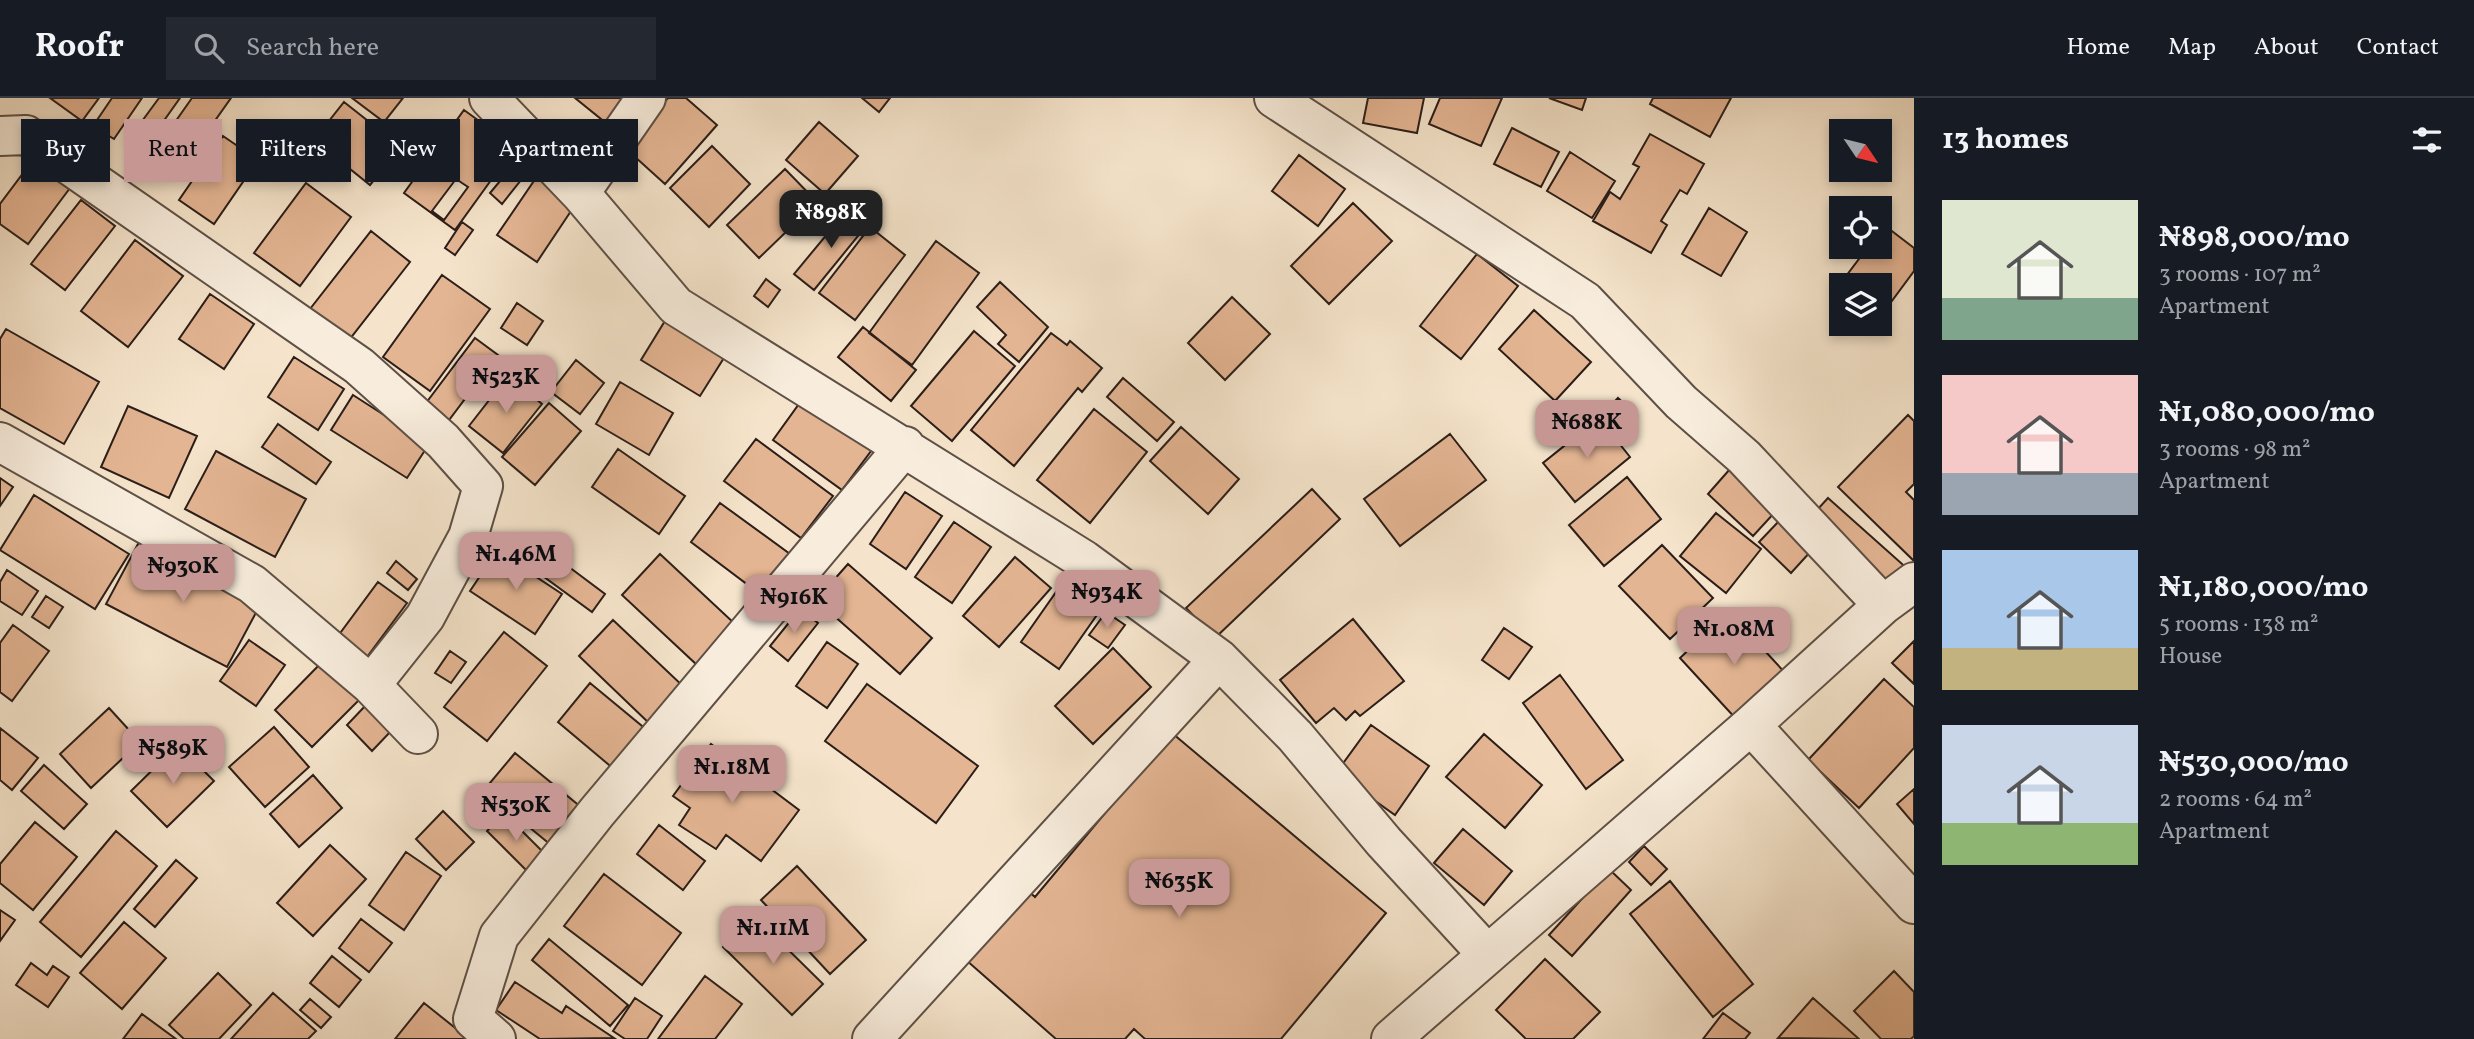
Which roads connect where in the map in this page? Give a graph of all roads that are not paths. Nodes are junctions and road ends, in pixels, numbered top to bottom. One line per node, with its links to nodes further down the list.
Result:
1 (489, 98): 5 (street)
2 (646, 98): 5 (street)
3 (1274, 98): 9 (street)
4 (0, 136): 11 (street)
5 (580, 193): 7 (street)
6 (0, 442): 11 (street)
7 (905, 446): 10 (street); 16 (street)
8 (1914, 582): 9 (street)
9 (1883, 605): 12 (street)
10 (1219, 659): 15 (street); 17 (street)
11 (371, 685): 13 (street)
12 (1751, 725): 14 (street); 15 (street)
13 (418, 734)
14 (1914, 904)
15 (1487, 954): 18 (street)
16 (496, 1039)
17 (872, 1039)
18 (1391, 1039)

